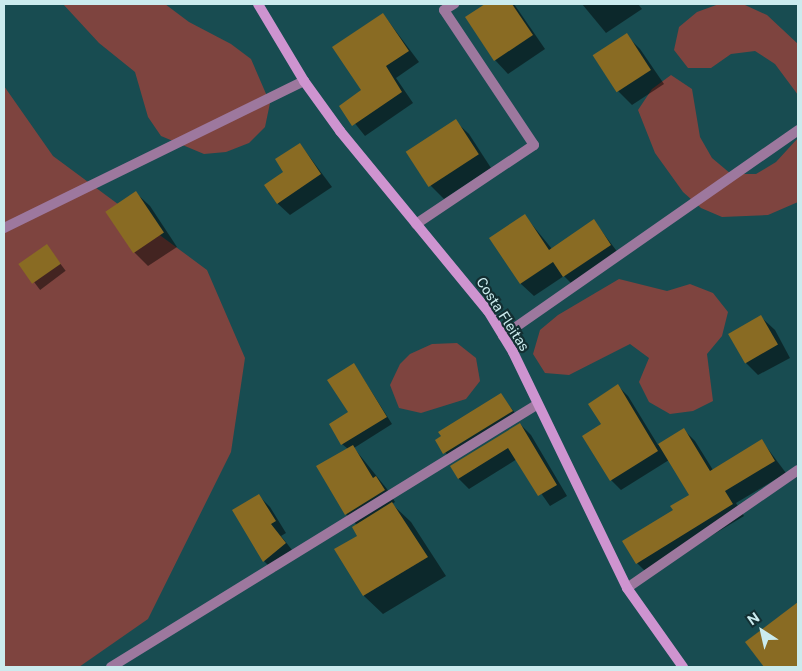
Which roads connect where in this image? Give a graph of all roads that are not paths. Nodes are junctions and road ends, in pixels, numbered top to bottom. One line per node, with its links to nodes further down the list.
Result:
1 (258, 4): 3 (main road, Costa Fleitas)
2 (454, 4): 5 (street)
3 (304, 81): 5 (main road, Costa Fleitas); 6 (street)
4 (798, 130): 7 (street)
5 (416, 224): 7 (main road, Costa Fleitas)
6 (4, 228)
7 (504, 336): 8 (main road, Costa Fleitas)
8 (538, 404): 10 (main road, Costa Fleitas); 11 (street)
9 (798, 470): 10 (street)
10 (627, 588): 12 (main road, Costa Fleitas)
11 (111, 667)
12 (683, 667)

